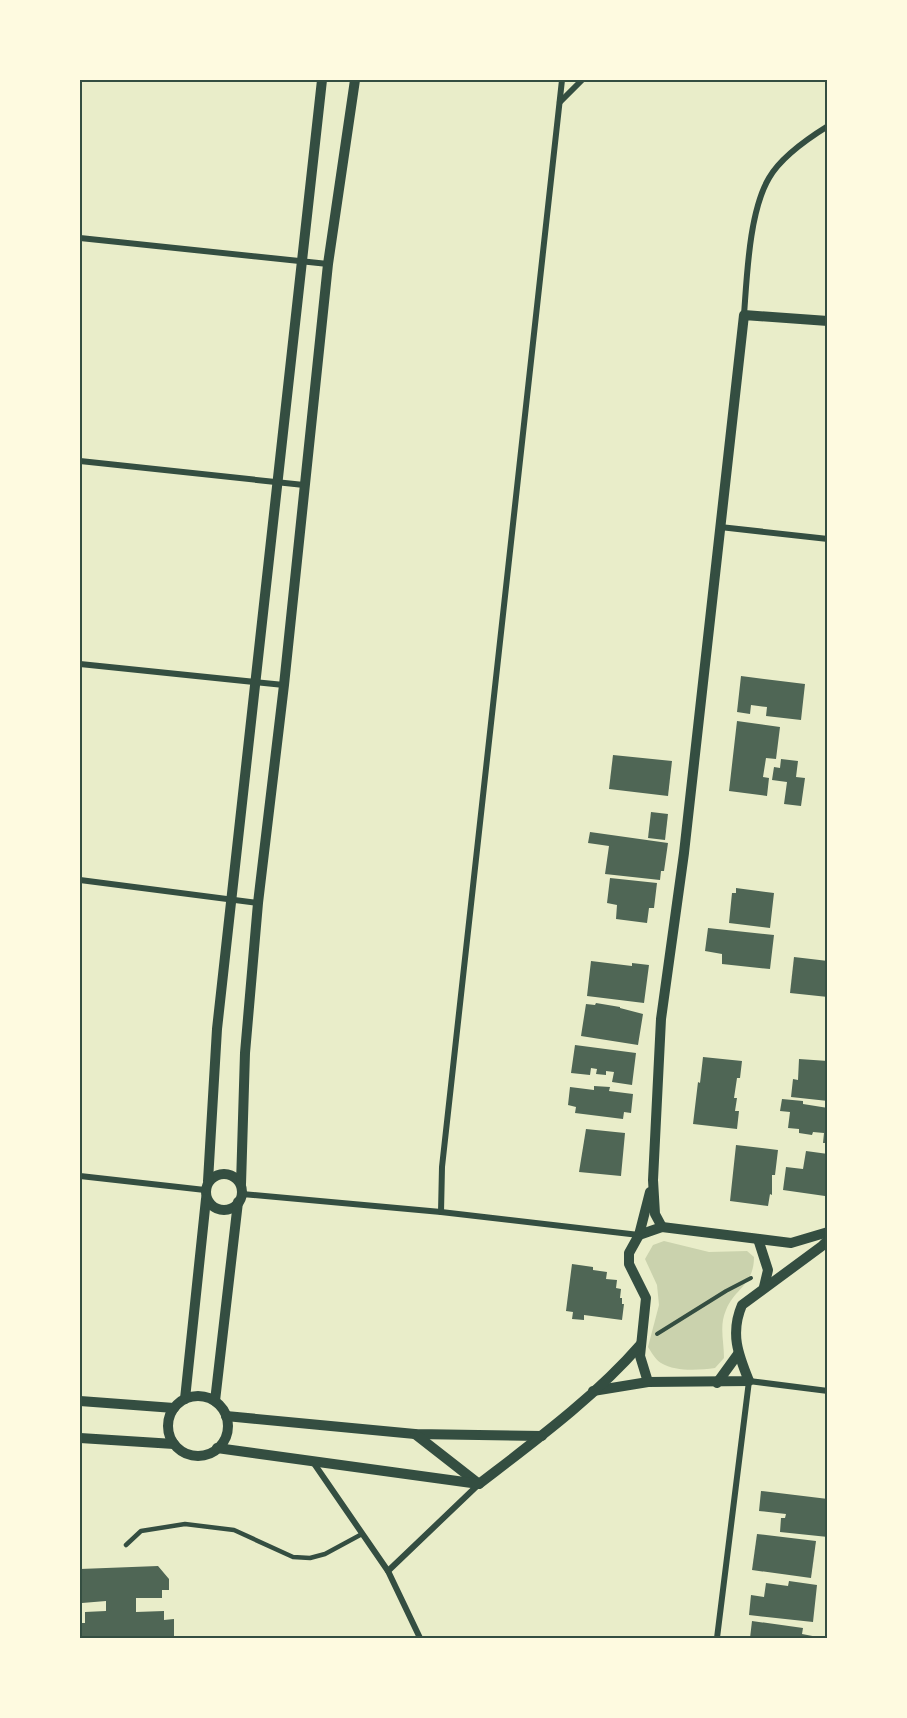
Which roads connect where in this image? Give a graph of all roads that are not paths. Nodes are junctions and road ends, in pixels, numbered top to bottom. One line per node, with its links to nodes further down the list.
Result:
1 (322, 80): 8 (street)
2 (355, 80): 9 (street)
3 (562, 80): 5 (street)
4 (582, 80): 5 (street)
5 (560, 103): 27 (street)
6 (828, 126): 10 (street)
7 (80, 238): 8 (street)
8 (302, 262): 9 (street); 13 (street)
9 (328, 264): 14 (street)
10 (744, 315): 11 (street); 15 (street)
11 (828, 321)
12 (80, 460): 13 (street)
13 (279, 481): 14 (street); 18 (street)
14 (304, 485): 19 (street)
15 (719, 527): 16 (street); 24 (street)
16 (828, 539)
17 (80, 664): 18 (street)
18 (255, 682): 19 (street); 21 (street)
19 (284, 686): 22 (street)
20 (80, 880): 21 (street)
21 (233, 899): 22 (street); 25 (street)
22 (258, 903): 26 (street)
23 (80, 1176): 25 (street)
24 (653, 1180): 28 (street); 30 (street)
25 (207, 1190): 26 (street); 26 (street); 41 (street)
26 (240, 1194): 27 (street); 43 (street)
27 (441, 1212): 30 (street)
28 (662, 1227): 30 (street); 31 (street)
29 (828, 1232): 31 (street)
30 (639, 1235): 34 (street)
31 (758, 1239): 33 (street)
32 (828, 1240): 33 (street)
33 (764, 1287): 35 (street)
34 (641, 1344): 36 (street); 39 (street)
35 (738, 1354): 37 (street); 38 (street)
36 (648, 1382): 38 (street); 39 (street)
37 (749, 1382): 38 (street); 40 (street); 57 (street)
38 (717, 1383)
39 (593, 1391): 47 (street)
40 (828, 1391)
41 (185, 1399): 43 (street); 44 (street)
42 (80, 1401): 44 (street)
43 (215, 1401): 45 (street)
44 (174, 1408): 49 (street)
45 (226, 1416): 46 (street); 50 (street)
46 (415, 1434): 47 (street); 52 (street)
47 (542, 1436): 52 (street)
48 (80, 1438): 49 (street)
49 (174, 1444): 50 (street)
50 (218, 1448): 51 (street)
51 (312, 1462): 52 (street); 53 (street)
52 (479, 1484): 55 (street)
53 (362, 1534): 54 (lane); 55 (street)
54 (126, 1545)
55 (388, 1571): 56 (street)
56 (420, 1638)
57 (717, 1638)

